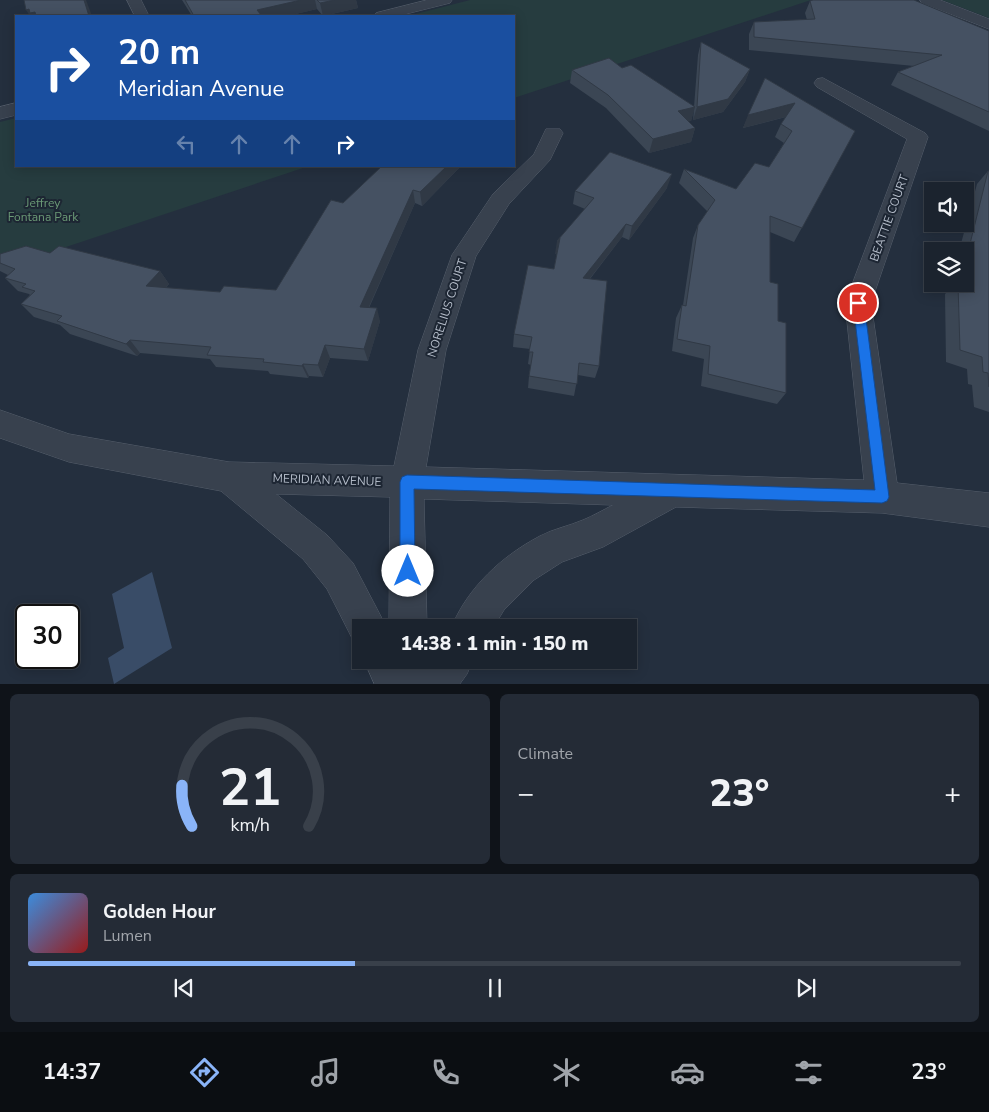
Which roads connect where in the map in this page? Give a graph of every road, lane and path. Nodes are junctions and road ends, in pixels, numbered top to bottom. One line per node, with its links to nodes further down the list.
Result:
1 (134, 0): 5 (street)
2 (445, 0): 4 (street)
3 (927, 0): 7 (street)
4 (405, 4): 6 (street)
5 (142, 15)
6 (383, 15)
7 (989, 24)
8 (823, 83): 16 (street, BEATTIE COURT)
9 (15, 109): 10 (street)
10 (0, 113)
11 (553, 132): 14 (street, NORELIUS COURT)
12 (0, 424): 13 (street, MERIDIAN AVENUE)
13 (229, 477): 14 (street, MERIDIAN AVENUE); 18 (street)
14 (407, 482): 15 (street, MERIDIAN AVENUE); 19 (street, NORELIUS COURT)
15 (675, 489): 16 (street, MERIDIAN AVENUE); 20 (street)
16 (882, 497): 17 (street, MERIDIAN AVENUE)
17 (989, 510)
18 (363, 619)
19 (408, 619)
20 (476, 619)
21 (388, 669): 24 (street)
22 (408, 669): 25 (street)
23 (446, 669): 26 (street)
24 (396, 684)
25 (408, 684)
26 (433, 684)

